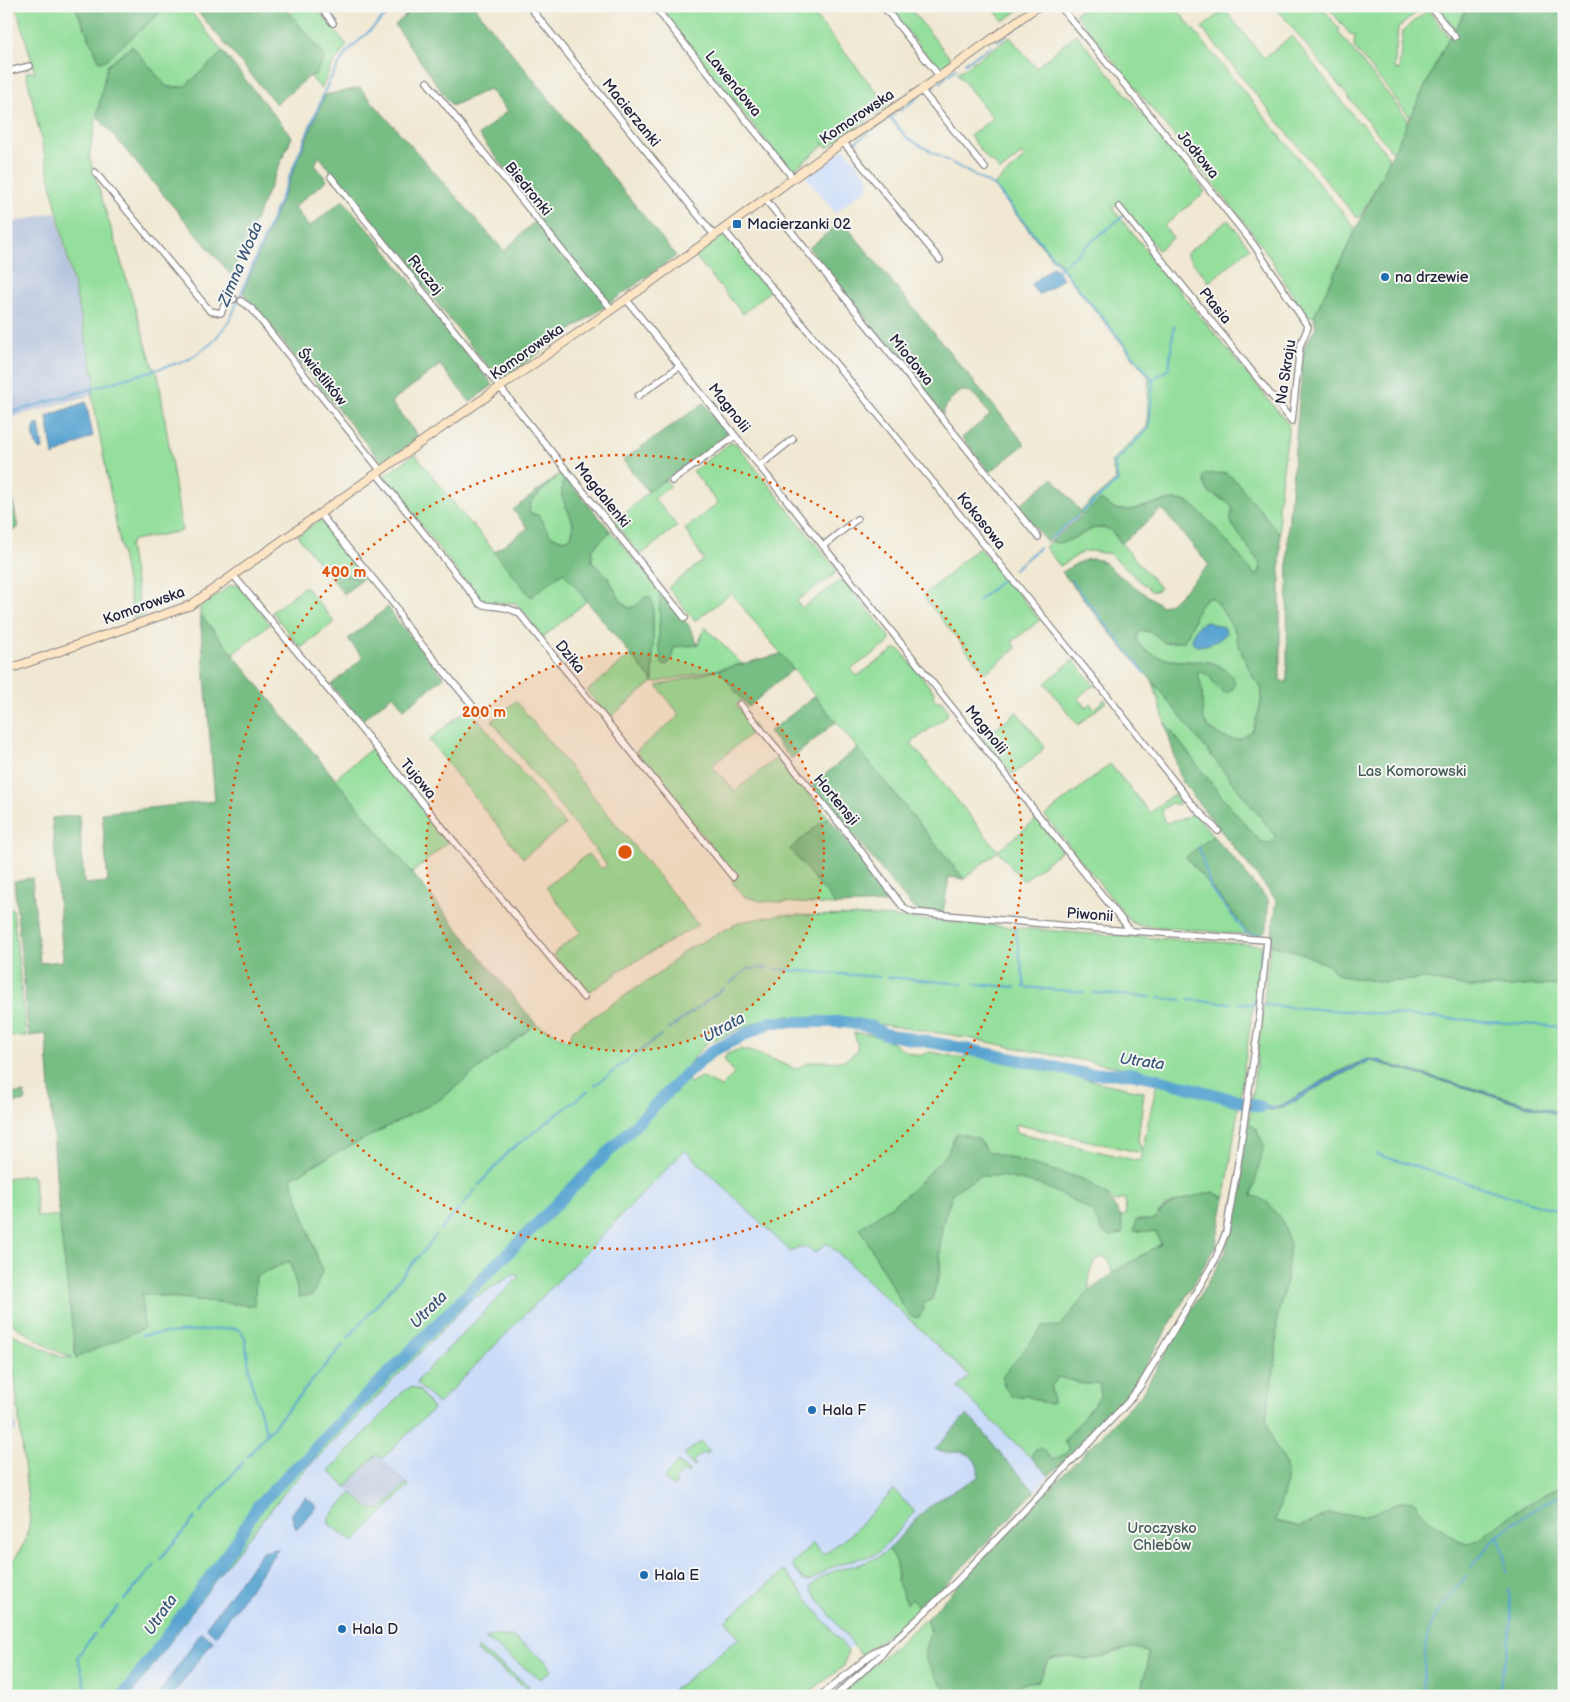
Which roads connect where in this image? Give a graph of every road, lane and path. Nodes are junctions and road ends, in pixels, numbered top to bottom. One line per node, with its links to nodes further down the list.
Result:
1 (320, 6): 8 (street)
2 (529, 6): 23 (street, Macierzanki)
3 (654, 6): 19 (street, Lawendowa)
4 (883, 6): 12 (street)
5 (1038, 6): 12 (street, Komorowska)
6 (1060, 6): 27 (street, Jodłowa)
7 (1430, 6): 9 (street)
8 (333, 23)
9 (1455, 37)
10 (30, 66): 11 (street)
11 (6, 72)
12 (940, 77): 14 (street, Komorowska)
13 (427, 82): 26 (street, Biedronki)
14 (922, 90): 15 (street, Komorowska); 16 (street)
15 (843, 142): 19 (street, Komorowska); 24 (street)
16 (985, 168)
17 (95, 172): 35 (street, Świetlików)
18 (331, 177): 29 (street, Ruczaj)
19 (793, 178): 20 (street, Komorowska)
20 (765, 199): 22 (street, Komorowska); 39 (street, Miodowa)
21 (1119, 207): 31 (street, Ptasia)
22 (723, 229): 23 (street, Komorowska); 46 (street, Kokosowa)
23 (714, 235): 25 (street, Komorowska)
24 (940, 260)
25 (626, 299): 26 (street, Komorowska); 28 (street, Magnolii)
26 (612, 309): 29 (street, Komorowska)
27 (1308, 327): 31 (street, Na Skraju)
28 (680, 366): 30 (street); 32 (street, Magnolii)
29 (499, 388): 35 (street, Komorowska); 42 (street, Magdalenki)
30 (638, 396)
31 (1292, 421)
32 (736, 436): 34 (street, Magnolii); 36 (street)
33 (793, 439): 34 (street)
34 (759, 466): 40 (street, Magnolii)
35 (379, 472): 37 (street, Komorowska); 47 (street, Dzika)
36 (672, 481)
37 (321, 515): 41 (street, Komorowska); 45 (street)
38 (857, 518): 40 (street)
39 (1038, 536)
40 (823, 546): 49 (street, Magnolii)
41 (234, 576): 43 (street, Komorowska); 50 (street, Tujowa)
42 (685, 618)
43 (6, 670)
44 (740, 704): 48 (street, Hortensji)
45 (472, 705)
46 (1218, 831)
47 (733, 877)
48 (912, 912): 49 (street, Piwonii)
49 (1130, 930): 51 (street, Piwonii)
50 (584, 998)
51 (889, 1645): 52 (street); 53 (street)
52 (820, 1696)
53 (835, 1696)

